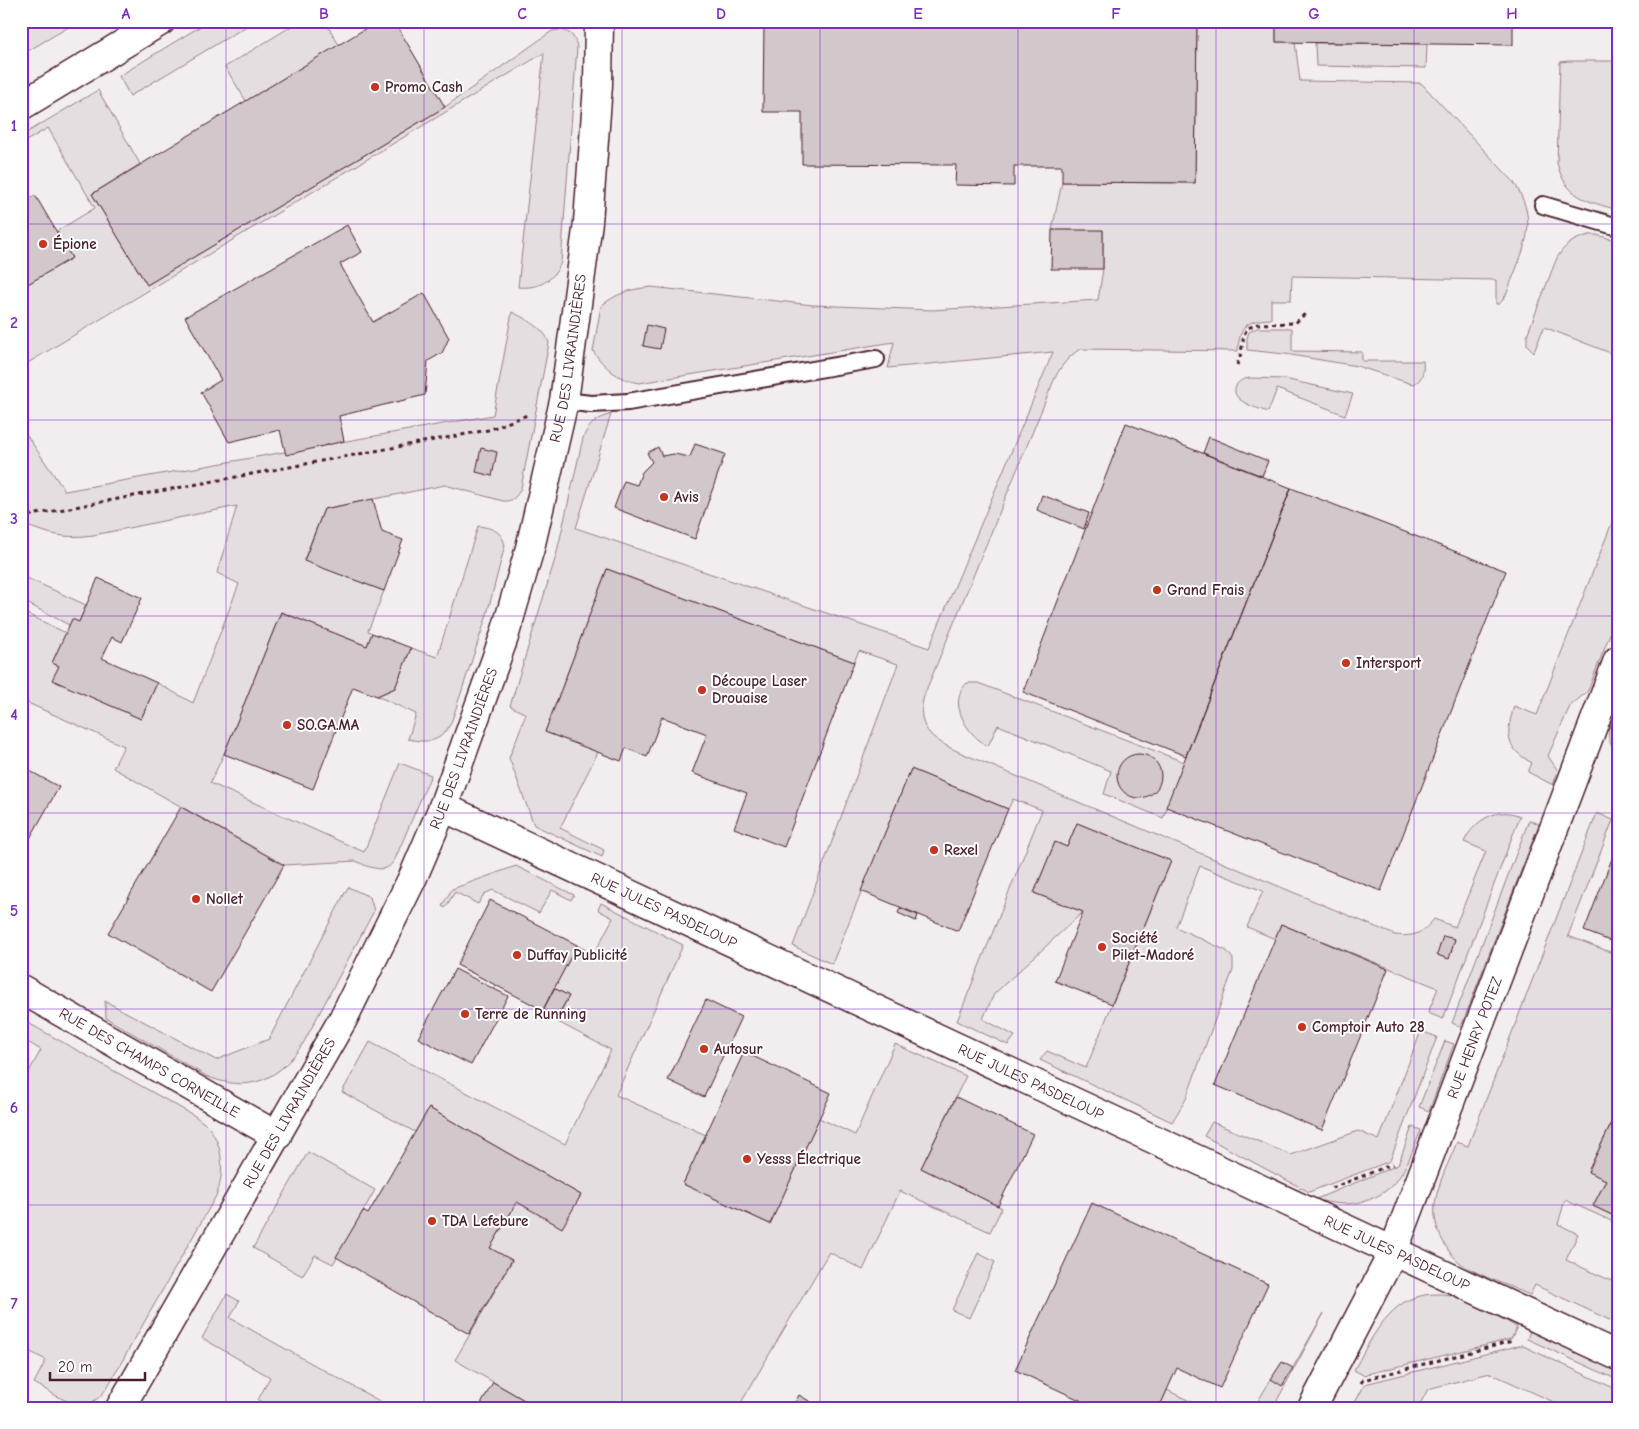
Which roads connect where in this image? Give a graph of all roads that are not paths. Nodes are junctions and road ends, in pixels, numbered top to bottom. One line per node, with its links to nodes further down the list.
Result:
1 (599, 21): 7 (street, RUE DES LIVRAINDIÈRES)
2 (152, 24): 3 (street)
3 (21, 106)
4 (1543, 205): 5 (lane)
5 (1618, 227)
6 (876, 359): 7 (lane)
7 (564, 401): 9 (street, RUE DES LIVRAINDIÈRES)
8 (1618, 660): 12 (street, RUE HENRY POTEZ)
9 (443, 807): 11 (street, RUE DES LIVRAINDIÈRES); 12 (street, RUE JULES PASDELOUP)
10 (21, 989): 11 (street, RUE DES CHAMPS CORNEILLE)
11 (277, 1136): 14 (street, RUE DES LIVRAINDIÈRES)
12 (1393, 1251): 13 (street, RUE JULES PASDELOUP); 15 (street, RUE HENRY POTEZ)
13 (1618, 1356)
14 (120, 1408)
15 (1312, 1408)

